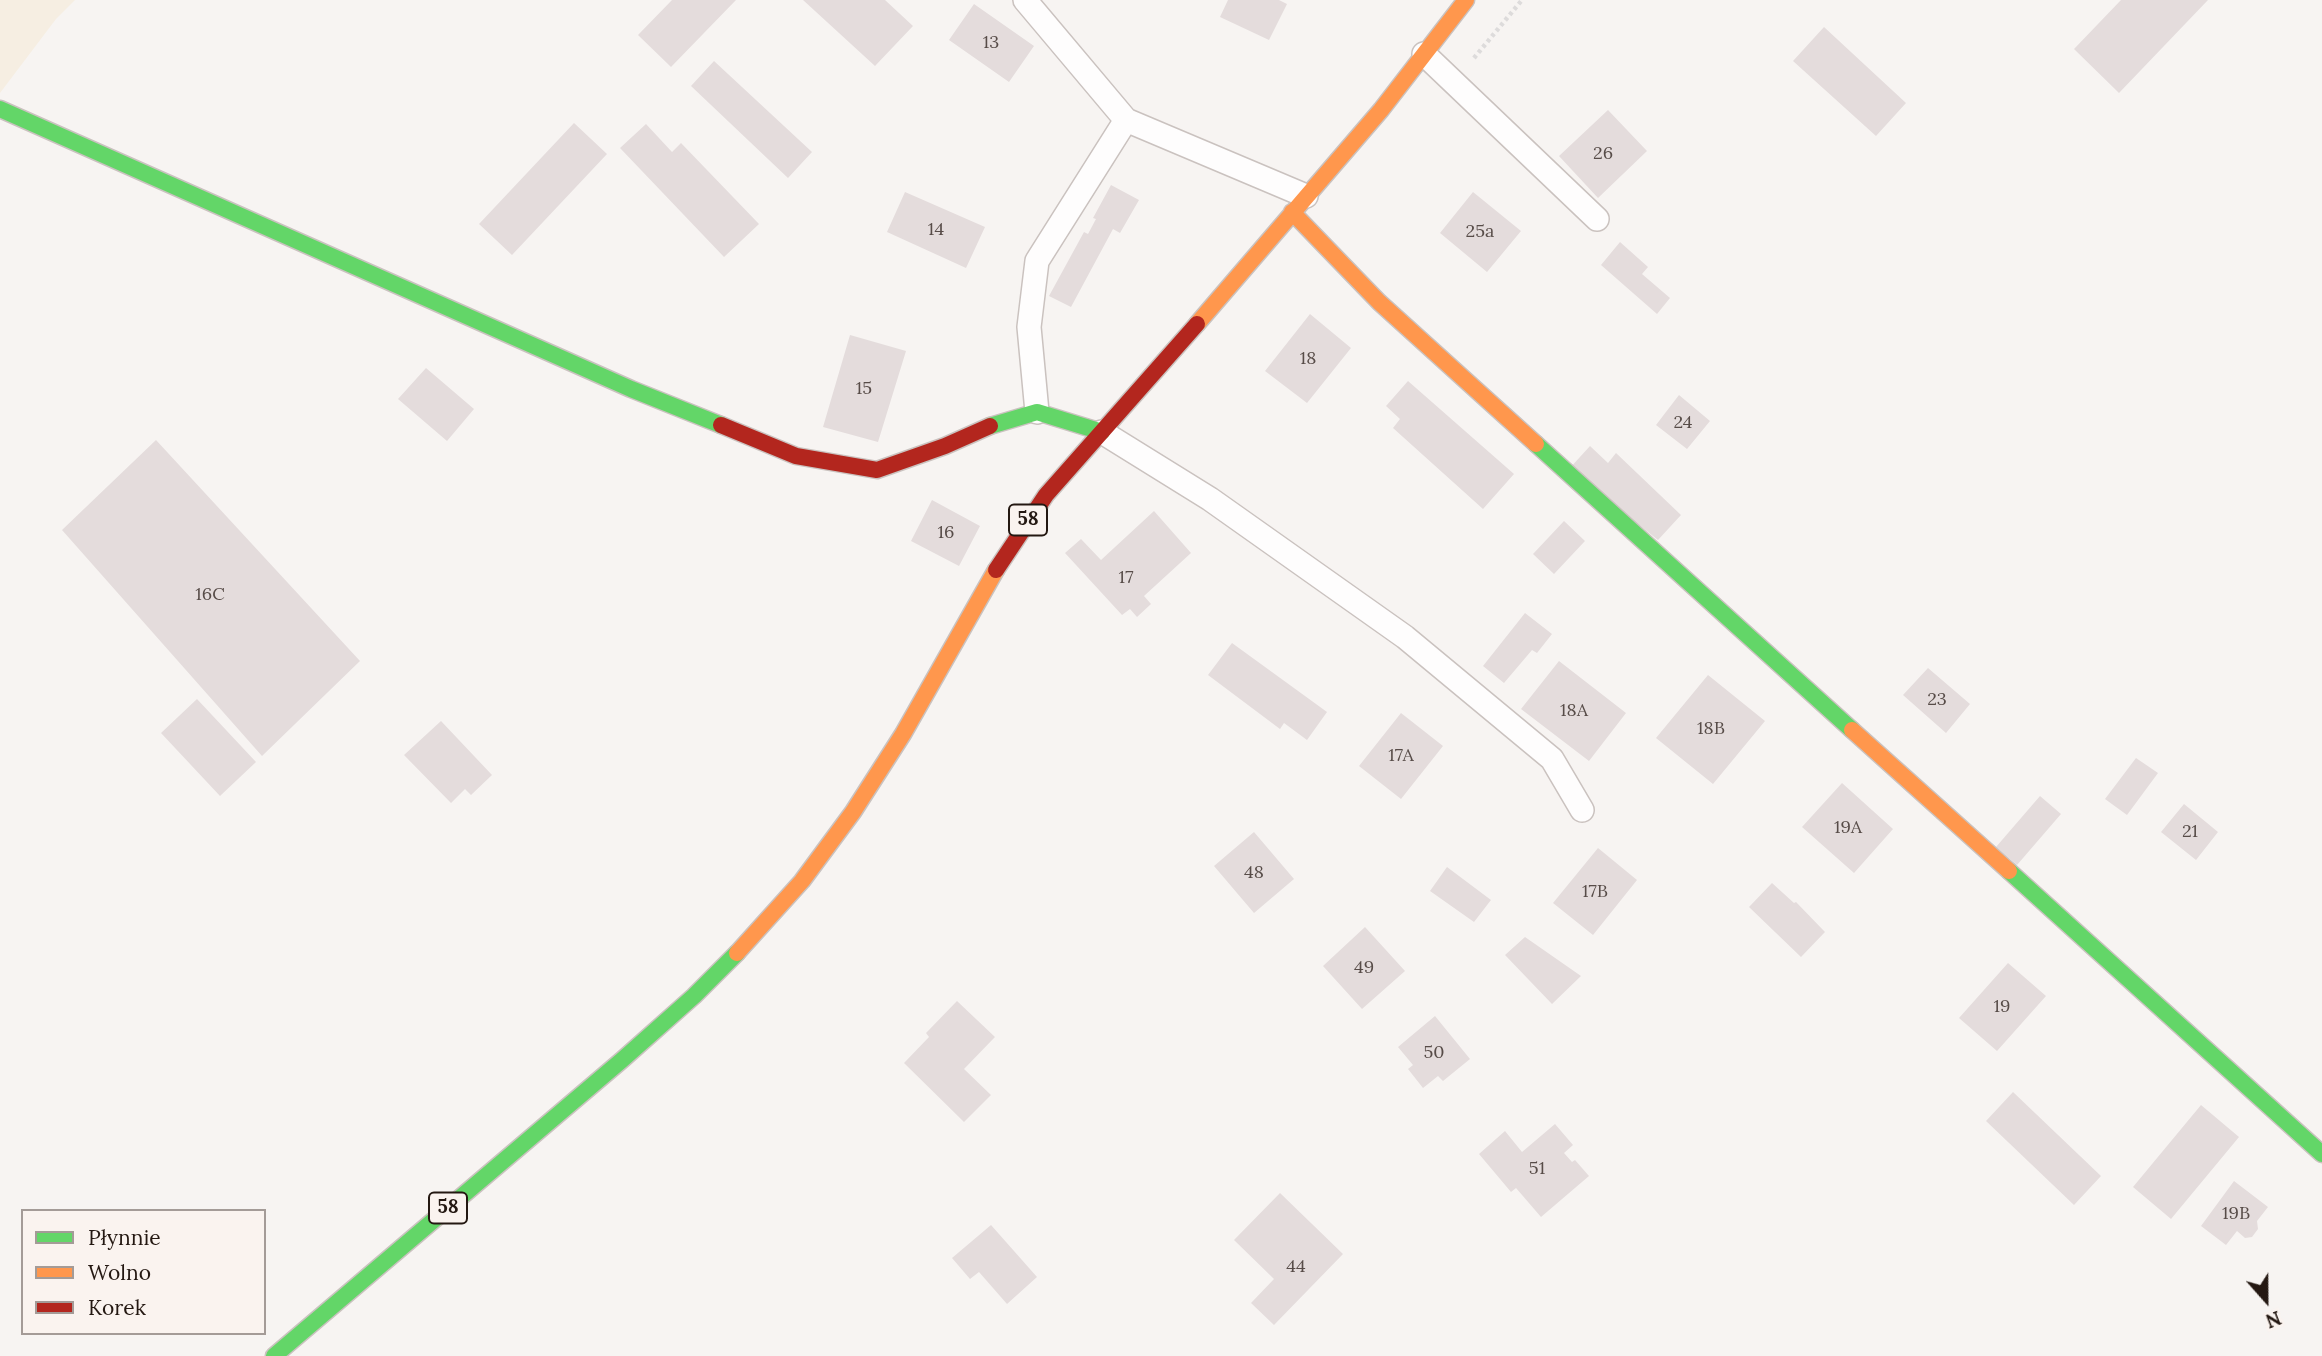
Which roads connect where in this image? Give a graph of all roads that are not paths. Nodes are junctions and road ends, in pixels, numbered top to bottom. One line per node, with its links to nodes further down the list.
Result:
1 (1025, 0): 5 (lane)
2 (1466, 0): 3 (street, 58)
3 (1424, 54): 6 (street, 58); 7 (lane)
4 (0, 109): 8 (street)
5 (1126, 120): 6 (lane); 8 (lane)
6 (1299, 204): 9 (street, 58); 11 (street)
7 (1597, 219)
8 (1037, 412): 9 (street)
9 (1102, 432): 10 (lane); 12 (street, 58)
10 (1582, 810)
11 (2322, 1154)
12 (274, 1356)

